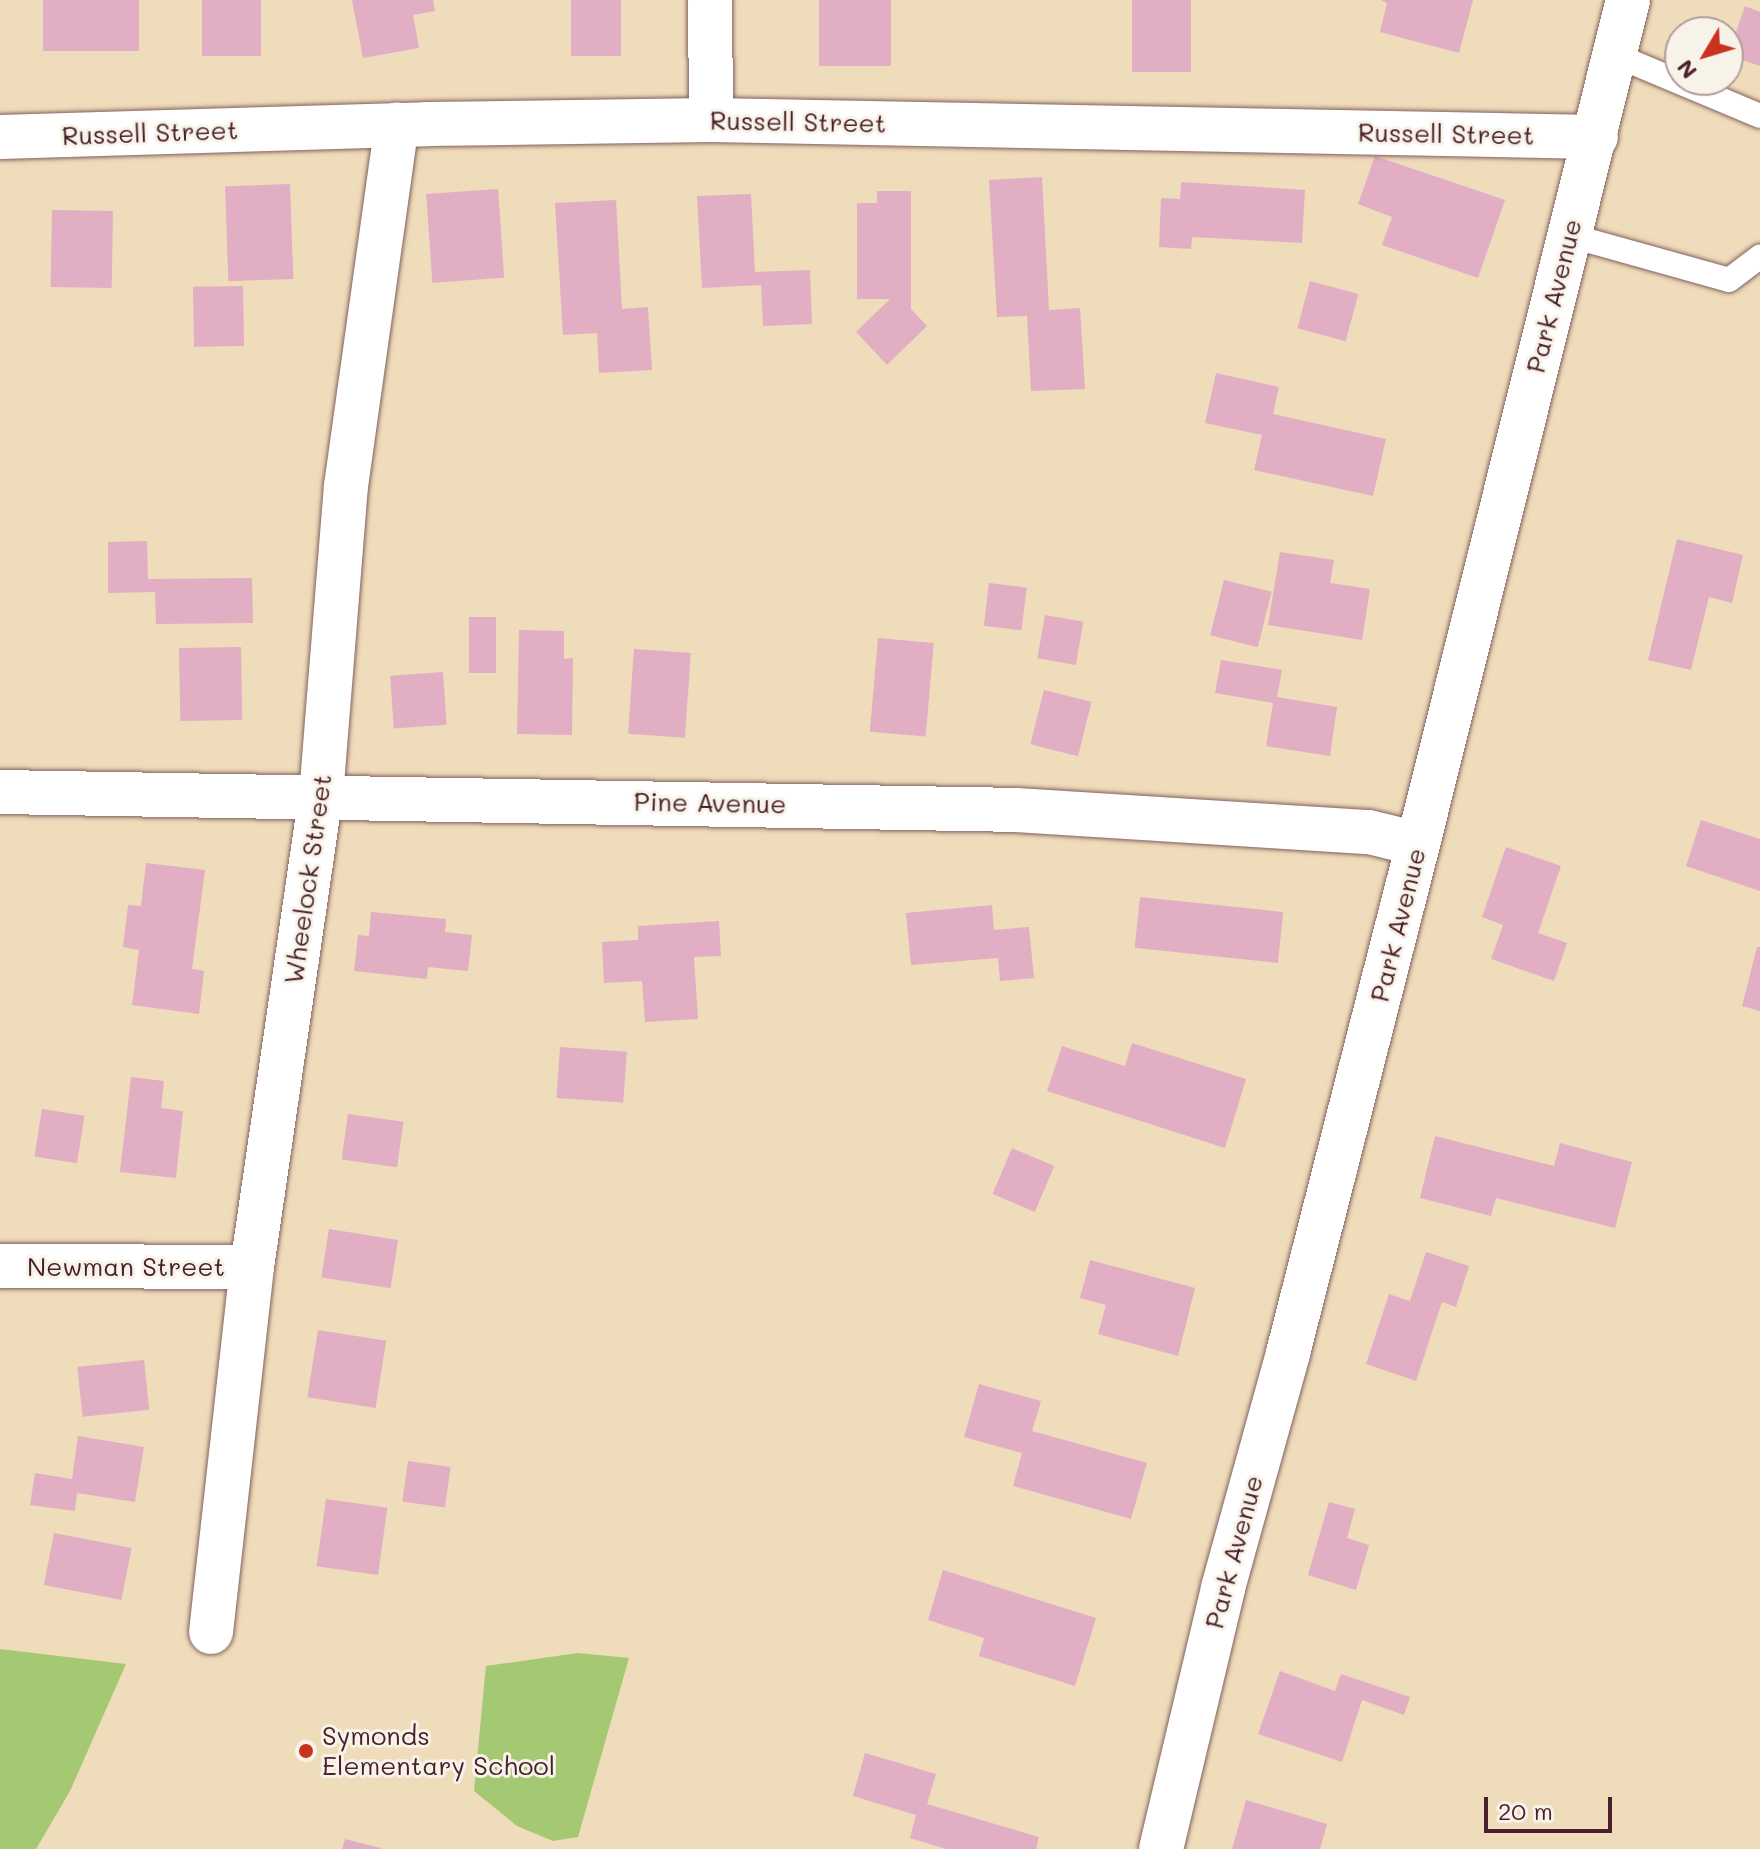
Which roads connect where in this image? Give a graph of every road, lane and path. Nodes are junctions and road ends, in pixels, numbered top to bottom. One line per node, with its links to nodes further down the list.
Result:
1 (710, 0): 5 (street)
2 (1628, 0): 3 (street, Park Avenue)
3 (1615, 55): 4 (lane); 8 (street, Park Avenue)
4 (1760, 116)
5 (711, 120): 6 (street, Russell Street); 8 (street, Russell Street)
6 (397, 125): 7 (street, Russell Street); 12 (street, Wheelock Street)
7 (0, 137)
8 (1596, 137): 9 (street, Park Avenue)
9 (1568, 235): 10 (lane); 13 (street, Park Avenue)
10 (1760, 257)
11 (0, 792): 12 (street, Pine Avenue)
12 (321, 796): 13 (street, Pine Avenue); 15 (street, Wheelock Street)
13 (1418, 844): 17 (street, Park Avenue)
14 (0, 1266): 15 (street, Newman Street)
15 (252, 1267): 16 (street, Wheelock Street)
16 (211, 1632)
17 (1161, 1849)

